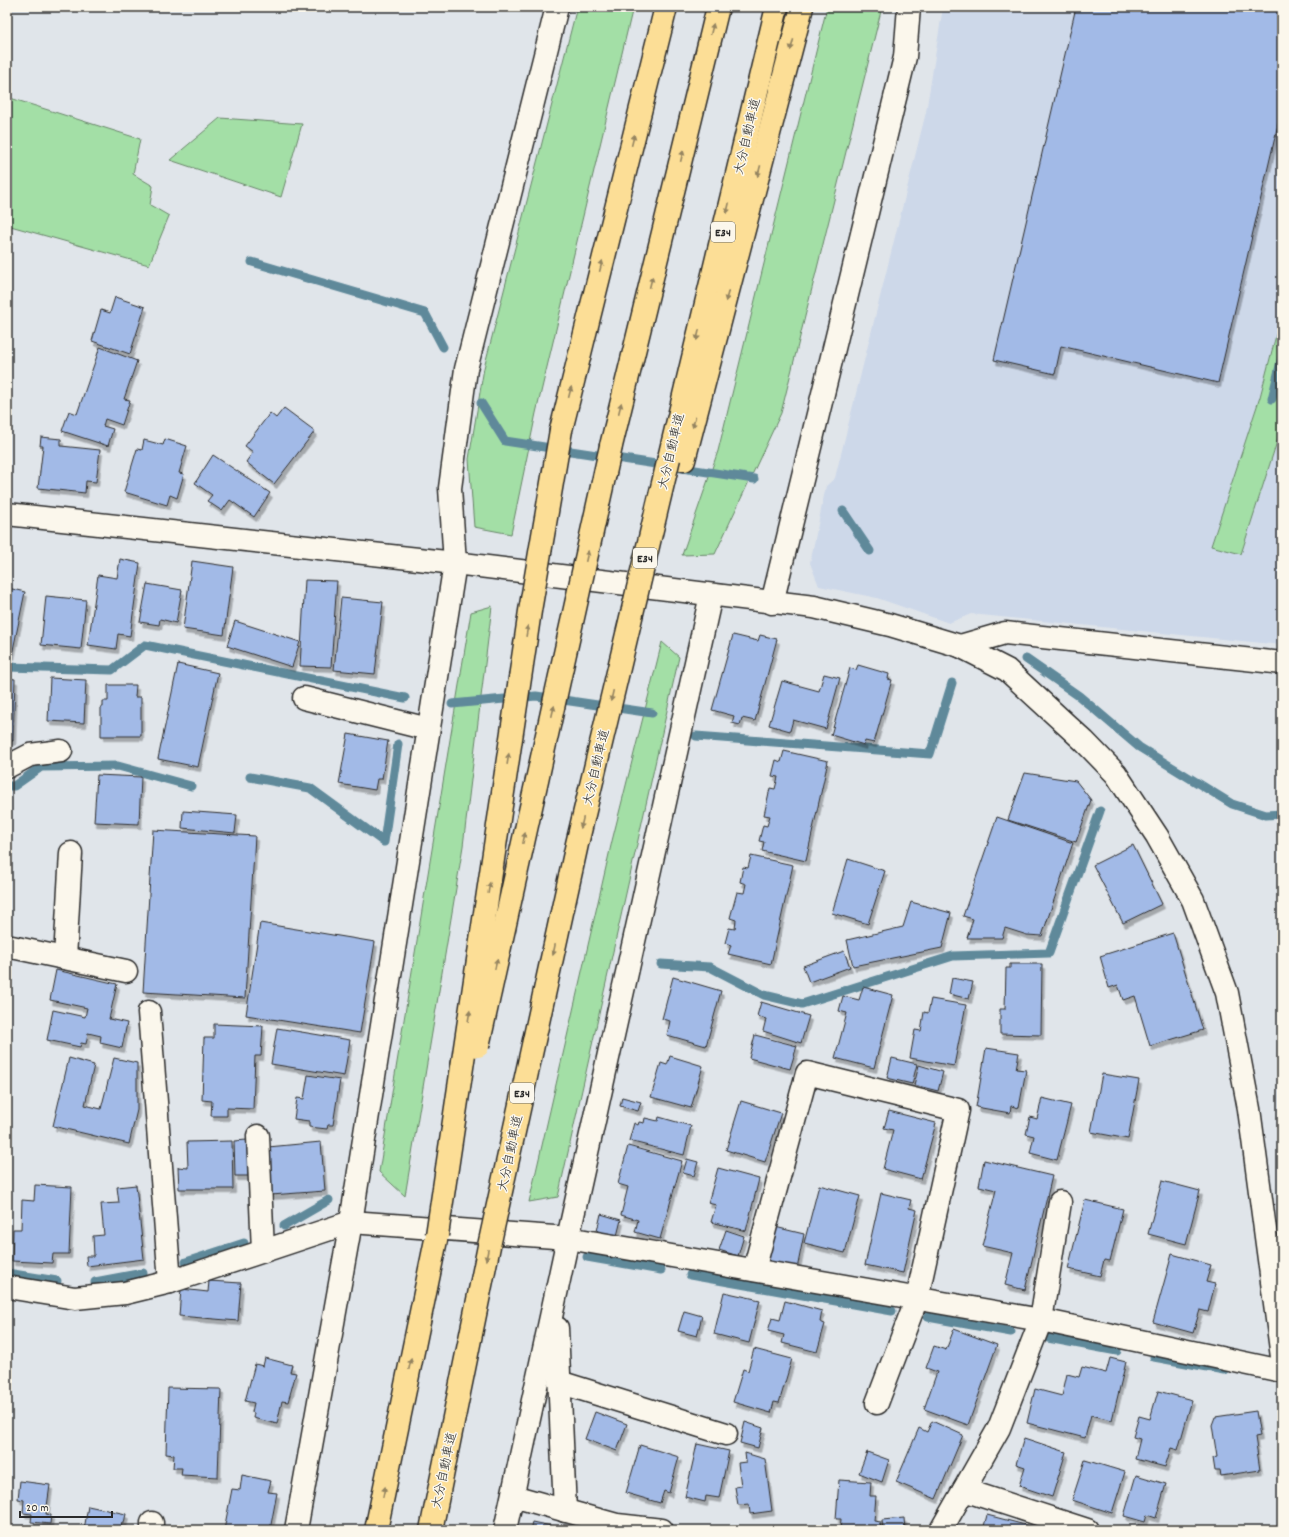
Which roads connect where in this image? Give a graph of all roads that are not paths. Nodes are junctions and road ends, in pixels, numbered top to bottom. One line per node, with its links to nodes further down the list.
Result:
1 (557, 7): 9 (street)
2 (665, 7): 26 (highway, one-way to 2, bridge)
3 (718, 7): 26 (highway, one-way to 3, bridge)
4 (776, 7): 7 (highway, 大分自動車道 / E34, one-way to 7)
5 (802, 7): 7 (highway, one-way to 7)
6 (909, 7): 11 (street)
7 (677, 459): 45 (highway, 大分自動車道 / E34, one-way to 45, bridge)
8 (7, 514): 9 (street)
9 (455, 563): 10 (street); 15 (street)
10 (711, 596): 11 (street); 27 (street)
11 (772, 603): 12 (street)
12 (960, 646): 13 (street); 35 (street)
13 (1282, 663)
14 (304, 698): 15 (street)
15 (428, 729): 25 (street)
16 (61, 751): 17 (street)
17 (7, 767)
18 (71, 854): 20 (street)
19 (7, 946): 20 (street)
20 (65, 958): 21 (street)
21 (126, 971)
22 (149, 1012): 30 (street)
23 (258, 1136): 28 (street)
24 (1060, 1202): 34 (street)
25 (350, 1222): 27 (street); 28 (street); 43 (street)
26 (436, 1235): 44 (highway, one-way to 26)
27 (568, 1238): 29 (street); 32 (street)
28 (263, 1251): 30 (street)
29 (754, 1270): 33 (street); 33 (street)
30 (170, 1282): 31 (street)
31 (7, 1287)
32 (556, 1297): 37 (street); 41 (street)
33 (917, 1298): 34 (street); 38 (street)
34 (1041, 1320): 36 (street); 40 (street)
35 (1282, 1356)
36 (1282, 1371)
37 (559, 1382): 39 (street); 42 (street)
38 (877, 1403)
39 (726, 1434)
40 (964, 1490): 48 (street); 49 (street)
41 (513, 1496): 42 (street); 46 (street)
42 (565, 1510): 47 (street)
43 (296, 1530)
44 (376, 1530)
45 (431, 1530)
46 (505, 1530)
47 (662, 1530)
48 (941, 1530)
49 (1087, 1530)

